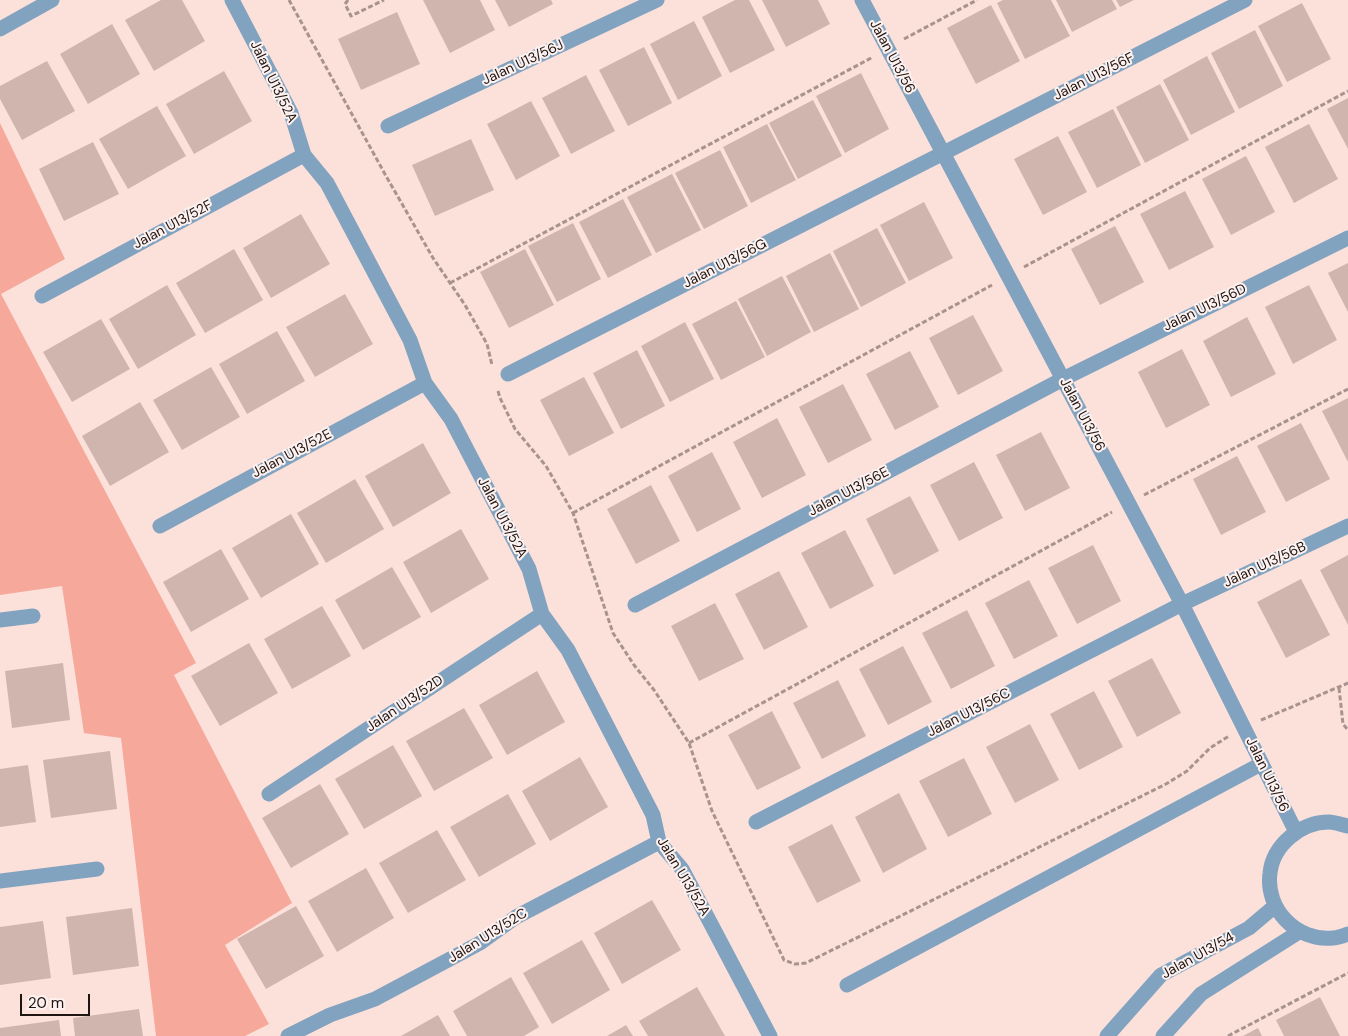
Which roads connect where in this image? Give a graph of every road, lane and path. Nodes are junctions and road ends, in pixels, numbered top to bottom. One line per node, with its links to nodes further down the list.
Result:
1 (52, 0): 10 (street)
2 (232, 0): 15 (street, Jalan U13/52A)
3 (289, 0): 18 (path)
4 (348, 0): 5 (path)
5 (384, 0)
6 (657, 0): 13 (street, Jalan U13/56J)
7 (862, 0): 11 (street, Jalan U13/56)
8 (977, 0): 11 (path)
9 (1245, 0): 14 (street, Jalan U13/56F)
10 (0, 29)
11 (888, 49): 14 (street, Jalan U13/56); 18 (path)
12 (1348, 91): 17 (path)
13 (388, 126)
14 (943, 153): 17 (street, Jalan U13/56); 20 (street, Jalan U13/56G)
15 (304, 154): 19 (street, Jalan U13/52F); 22 (street, Jalan U13/52A)
16 (1348, 238): 21 (street, Jalan U13/56D)
17 (1008, 276): 21 (street, Jalan U13/56); 26 (path)
18 (450, 283): 20 (path)
19 (42, 296)
20 (501, 373)
21 (1062, 378): 25 (street, Jalan U13/56); 30 (street, Jalan U13/56E)
22 (425, 383): 27 (street, Jalan U13/52E); 31 (street, Jalan U13/52A)
23 (498, 389): 26 (path)
24 (1348, 389): 25 (path)
25 (1128, 503): 29 (street, Jalan U13/56); 38 (path)
26 (573, 513): 38 (path)
27 (160, 526)
28 (1348, 526): 29 (street, Jalan U13/56B)
29 (1182, 604): 36 (street, Jalan U13/56); 41 (street, Jalan U13/56C)
30 (635, 605)
31 (542, 614): 40 (street, Jalan U13/52D); 44 (street, Jalan U13/52A)
32 (33, 616): 33 (street)
33 (0, 620)
34 (1348, 683): 35 (path)
35 (1339, 688): 36 (path); 37 (path)
36 (1244, 727): 38 (path); 39 (street, Jalan U13/56)
37 (1348, 730)
38 (689, 744)
39 (1262, 764): 43 (street, Jalan U13/56); 51 (street)
40 (269, 794)
41 (756, 822)
42 (1348, 826): 43 (street)
43 (1296, 832): 47 (street)
44 (658, 842): 52 (street, Jalan U13/52C); 53 (street, Jalan U13/52A)
45 (97, 869): 46 (street)
46 (0, 881)
47 (1275, 906): 48 (street); 54 (street, Jalan U13/54)
48 (1299, 932): 49 (street); 55 (street)
49 (1348, 934)
50 (1348, 973): 56 (path)
51 (847, 985)
52 (288, 1036)
53 (770, 1036)
54 (1106, 1036)
55 (1163, 1036)
56 (1228, 1036)

